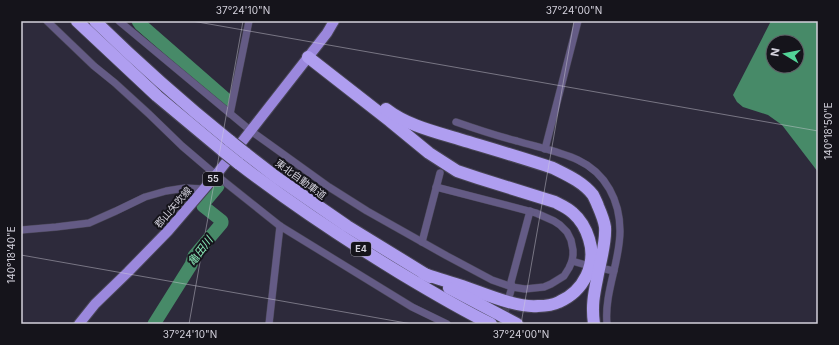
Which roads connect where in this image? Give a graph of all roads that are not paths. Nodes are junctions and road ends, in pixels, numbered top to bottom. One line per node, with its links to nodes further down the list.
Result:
1 (47, 21): 17 (street)
2 (68, 21): 9 (highway)
3 (77, 21): 9 (highway, 東北自動車道 / E4)
4 (95, 21): 15 (highway, 東北自動車道 / E4, bridge)
5 (119, 21): 11 (street)
6 (249, 21): 11 (street)
7 (334, 21): 10 (main road, 郡山矢吹線 / 55)
8 (578, 21): 14 (street)
9 (109, 51): 15 (highway, 東北自動車道 / E4, bridge)
10 (310, 54): 13 (main road, 郡山矢吹線 / 55); 28 (highway); 36 (highway)
11 (230, 114): 13 (street)
12 (456, 122): 14 (street)
13 (251, 131): 17 (main road, 郡山矢吹線 / 55); 23 (street)
14 (545, 149): 27 (street)
15 (242, 158): 28 (highway, 東北自動車道 / E4); 34 (highway, 東北自動車道 / E4)
16 (440, 173): 18 (street)
17 (216, 176): 19 (main road, 郡山矢吹線 / 55); 21 (street)
18 (436, 187): 20 (street); 23 (street)
19 (204, 189): 22 (street); 31 (main road, 郡山矢吹線 / 55)
20 (530, 211): 24 (street); 29 (street)
21 (280, 226): 32 (street); 33 (street)
22 (21, 230)
23 (422, 242): 29 (street)
24 (572, 261): 25 (street); 29 (street)
25 (586, 265)
26 (605, 269): 27 (street)
27 (614, 271): 37 (street)
28 (424, 274): 35 (highway, 東北自動車道 / E4)
29 (512, 287): 30 (street)
30 (509, 297)
31 (79, 324)
32 (269, 324)
33 (447, 324)
34 (491, 324)
35 (517, 324)
36 (594, 324)
37 (607, 324)

